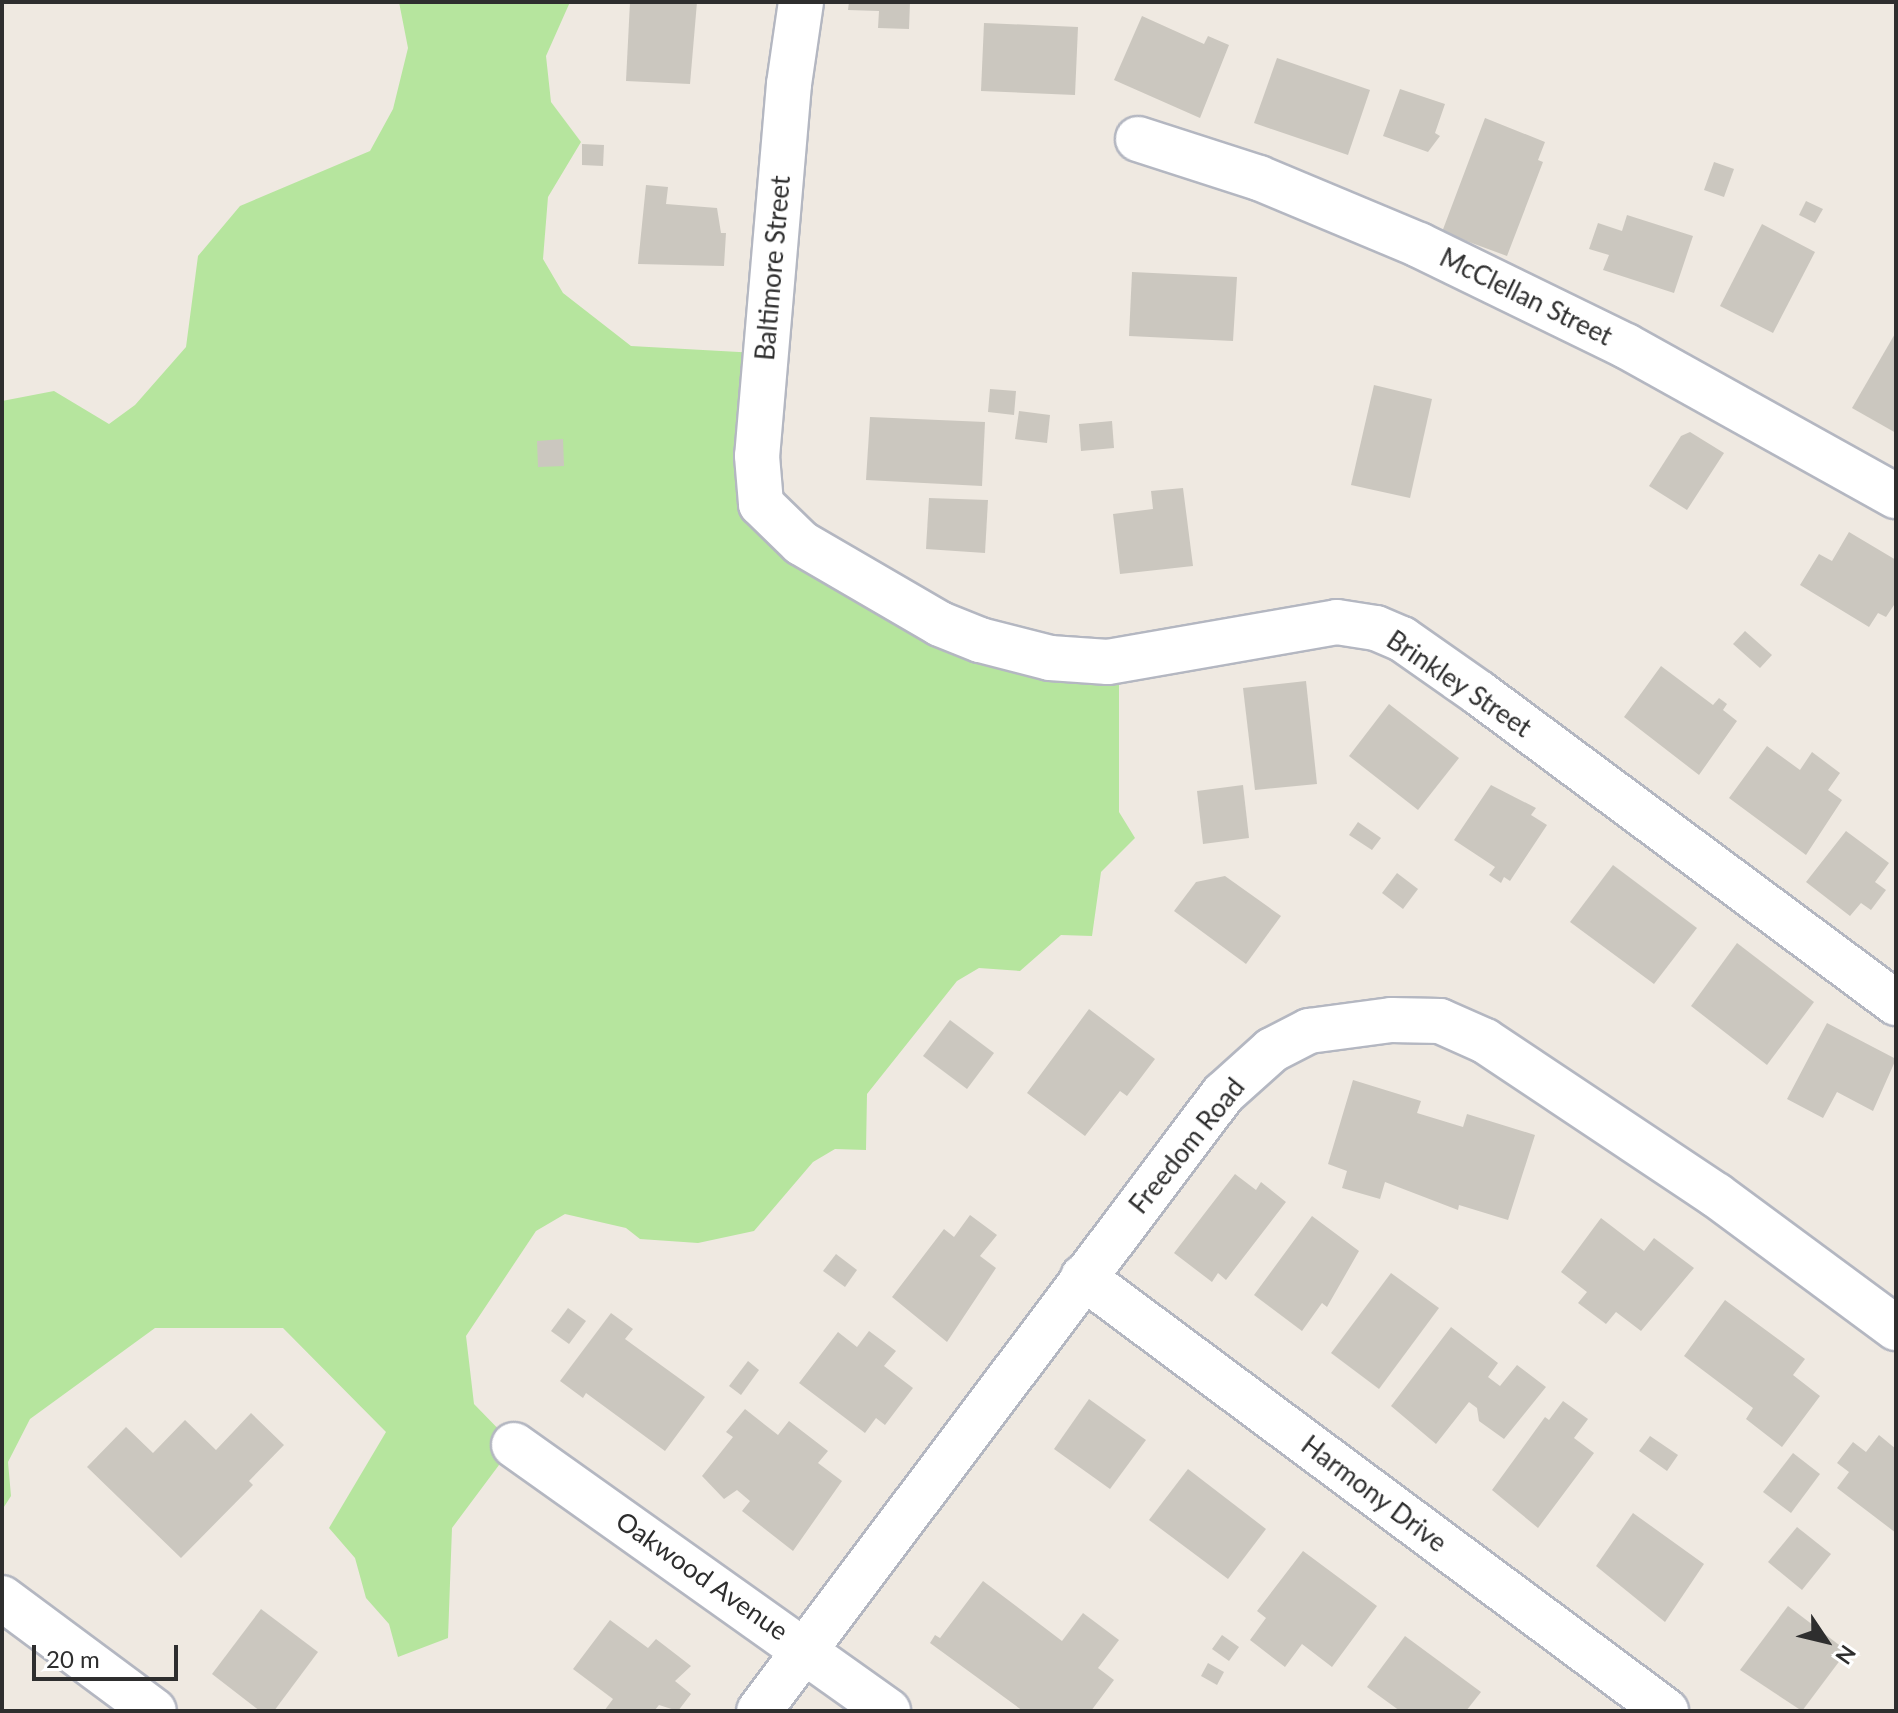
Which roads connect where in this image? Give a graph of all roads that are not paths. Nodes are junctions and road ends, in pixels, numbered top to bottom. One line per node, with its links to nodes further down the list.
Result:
1 (801, 2): 4 (street, Baltimore Street)
2 (1138, 139): 3 (street, McClellan Street)
3 (1896, 496)
4 (783, 525): 5 (street, Brinkley Street)
5 (1896, 1003)
6 (1083, 1277): 7 (street, Freedom Road); 10 (street, Freedom Road); 14 (street, Harmony Drive)
7 (1896, 1328)
8 (514, 1445): 10 (street, Oakwood Avenue)
9 (2, 1598): 11 (street)
10 (806, 1649): 12 (street, Freedom Road); 13 (street, Oakwood Avenue)
11 (154, 1711)
12 (759, 1711)
13 (888, 1711)
14 (1666, 1711)

